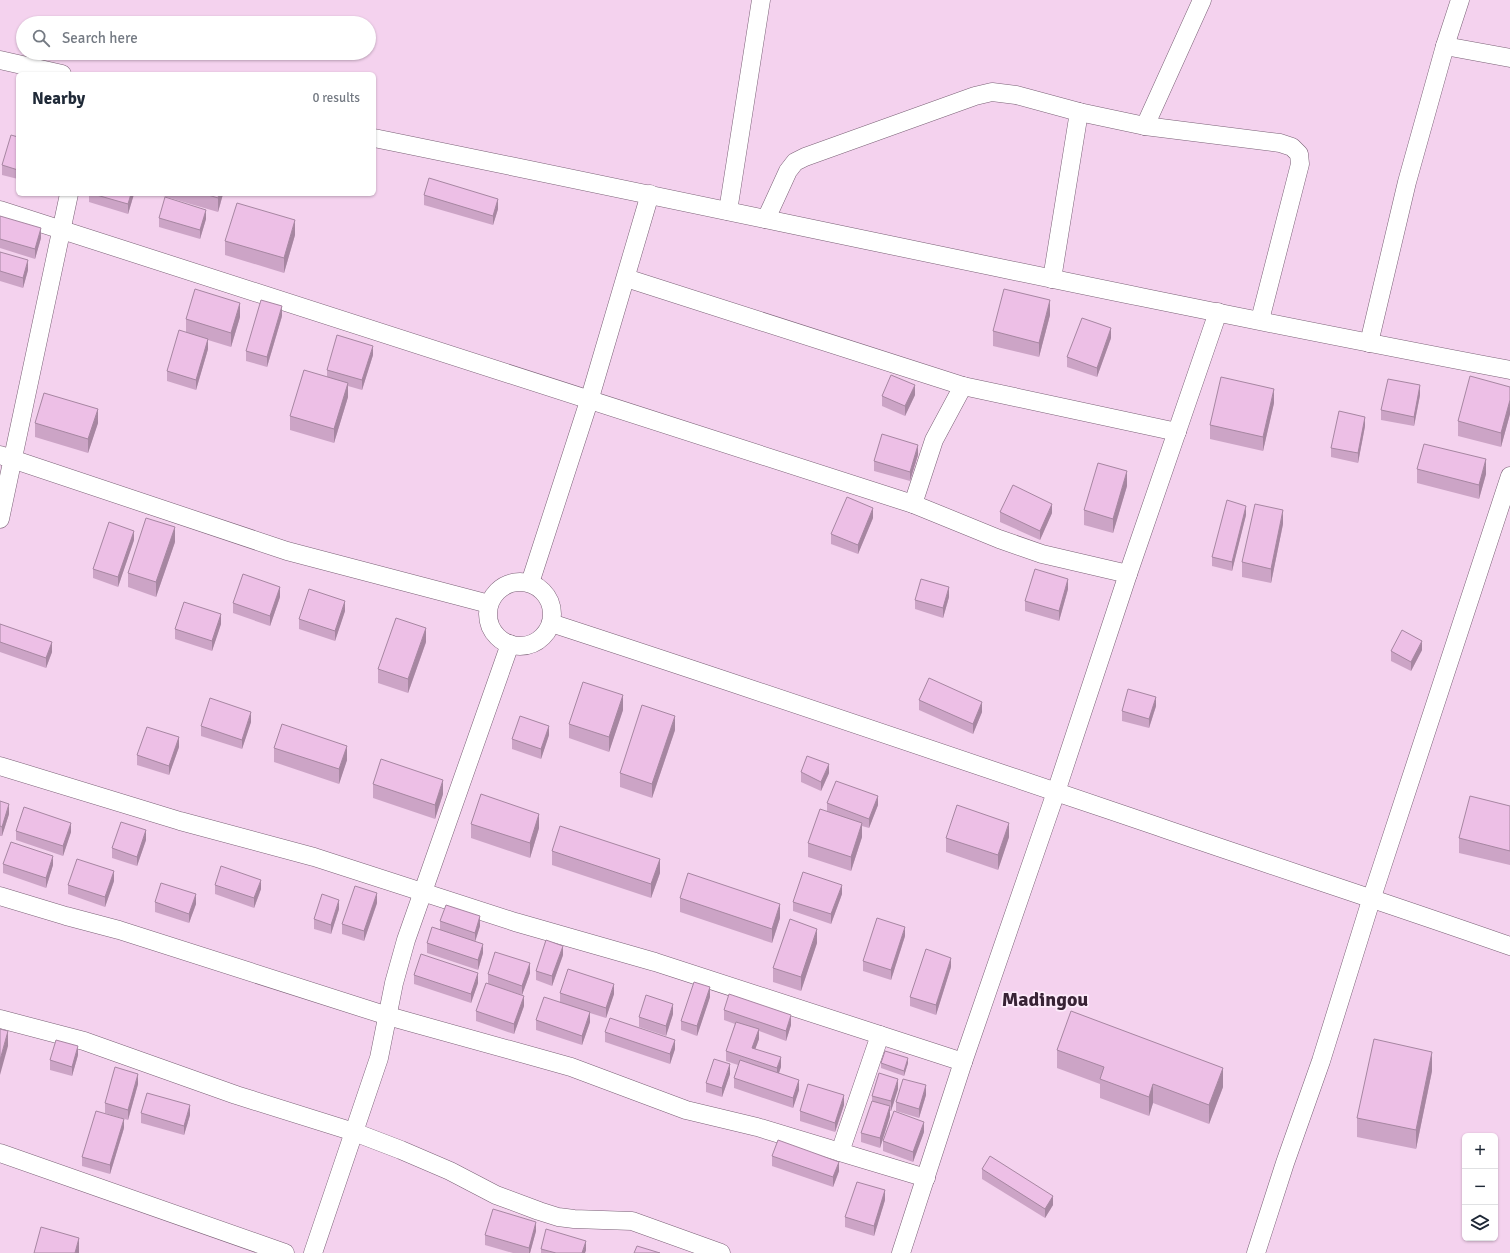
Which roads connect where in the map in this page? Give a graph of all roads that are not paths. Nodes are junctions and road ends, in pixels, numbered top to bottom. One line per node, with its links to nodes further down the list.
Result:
1 (761, 0): 14 (street)
2 (1202, 0): 9 (street)
3 (1460, 0): 4 (street)
4 (1445, 46): 5 (street); 21 (street)
5 (1510, 58)
6 (0, 60): 7 (street)
7 (53, 72)
8 (1079, 112): 9 (street); 15 (street); 18 (street)
9 (1144, 126): 20 (street)
10 (376, 138): 11 (street)
11 (650, 194): 14 (street); 17 (street)
12 (69, 196): 16 (street)
13 (0, 210): 16 (street)
14 (728, 211): 15 (street)
15 (766, 219): 18 (street)
16 (62, 230): 24 (street); 26 (street)
17 (626, 278): 23 (street); 24 (street)
18 (1052, 279): 19 (street)
19 (1218, 312): 20 (street); 25 (street)
20 (1260, 320): 21 (street)
21 (1369, 343): 22 (street)
22 (1510, 370)
23 (963, 386): 25 (street); 28 (street)
24 (589, 401): 28 (street); 31 (street)
25 (1177, 432): 30 (street)
26 (6, 457): 29 (street); 32 (street)
27 (1510, 476): 39 (street)
28 (913, 504): 30 (street)
29 (0, 519)
30 (1128, 574): 36 (street)
31 (530, 584): 32 (street); 33 (street)
32 (489, 604): 34 (street)
33 (551, 623): 34 (street); 36 (street)
34 (510, 644): 37 (street)
35 (0, 766): 37 (street)
36 (1056, 792): 39 (street); 44 (street)
37 (423, 891): 41 (street); 43 (street)
38 (0, 896): 41 (street)
39 (1372, 897): 40 (street); 53 (street)
40 (1510, 946)
41 (388, 1016): 45 (street); 46 (street)
42 (0, 1019): 45 (street)
43 (880, 1035): 44 (street); 46 (street)
44 (963, 1062): 48 (street)
45 (354, 1132): 50 (street); 51 (street)
46 (840, 1152): 48 (street)
47 (0, 1153): 49 (street)
48 (926, 1178): 52 (street)
49 (285, 1253)
50 (313, 1253)
51 (721, 1253)
52 (901, 1253)
53 (1256, 1253)

